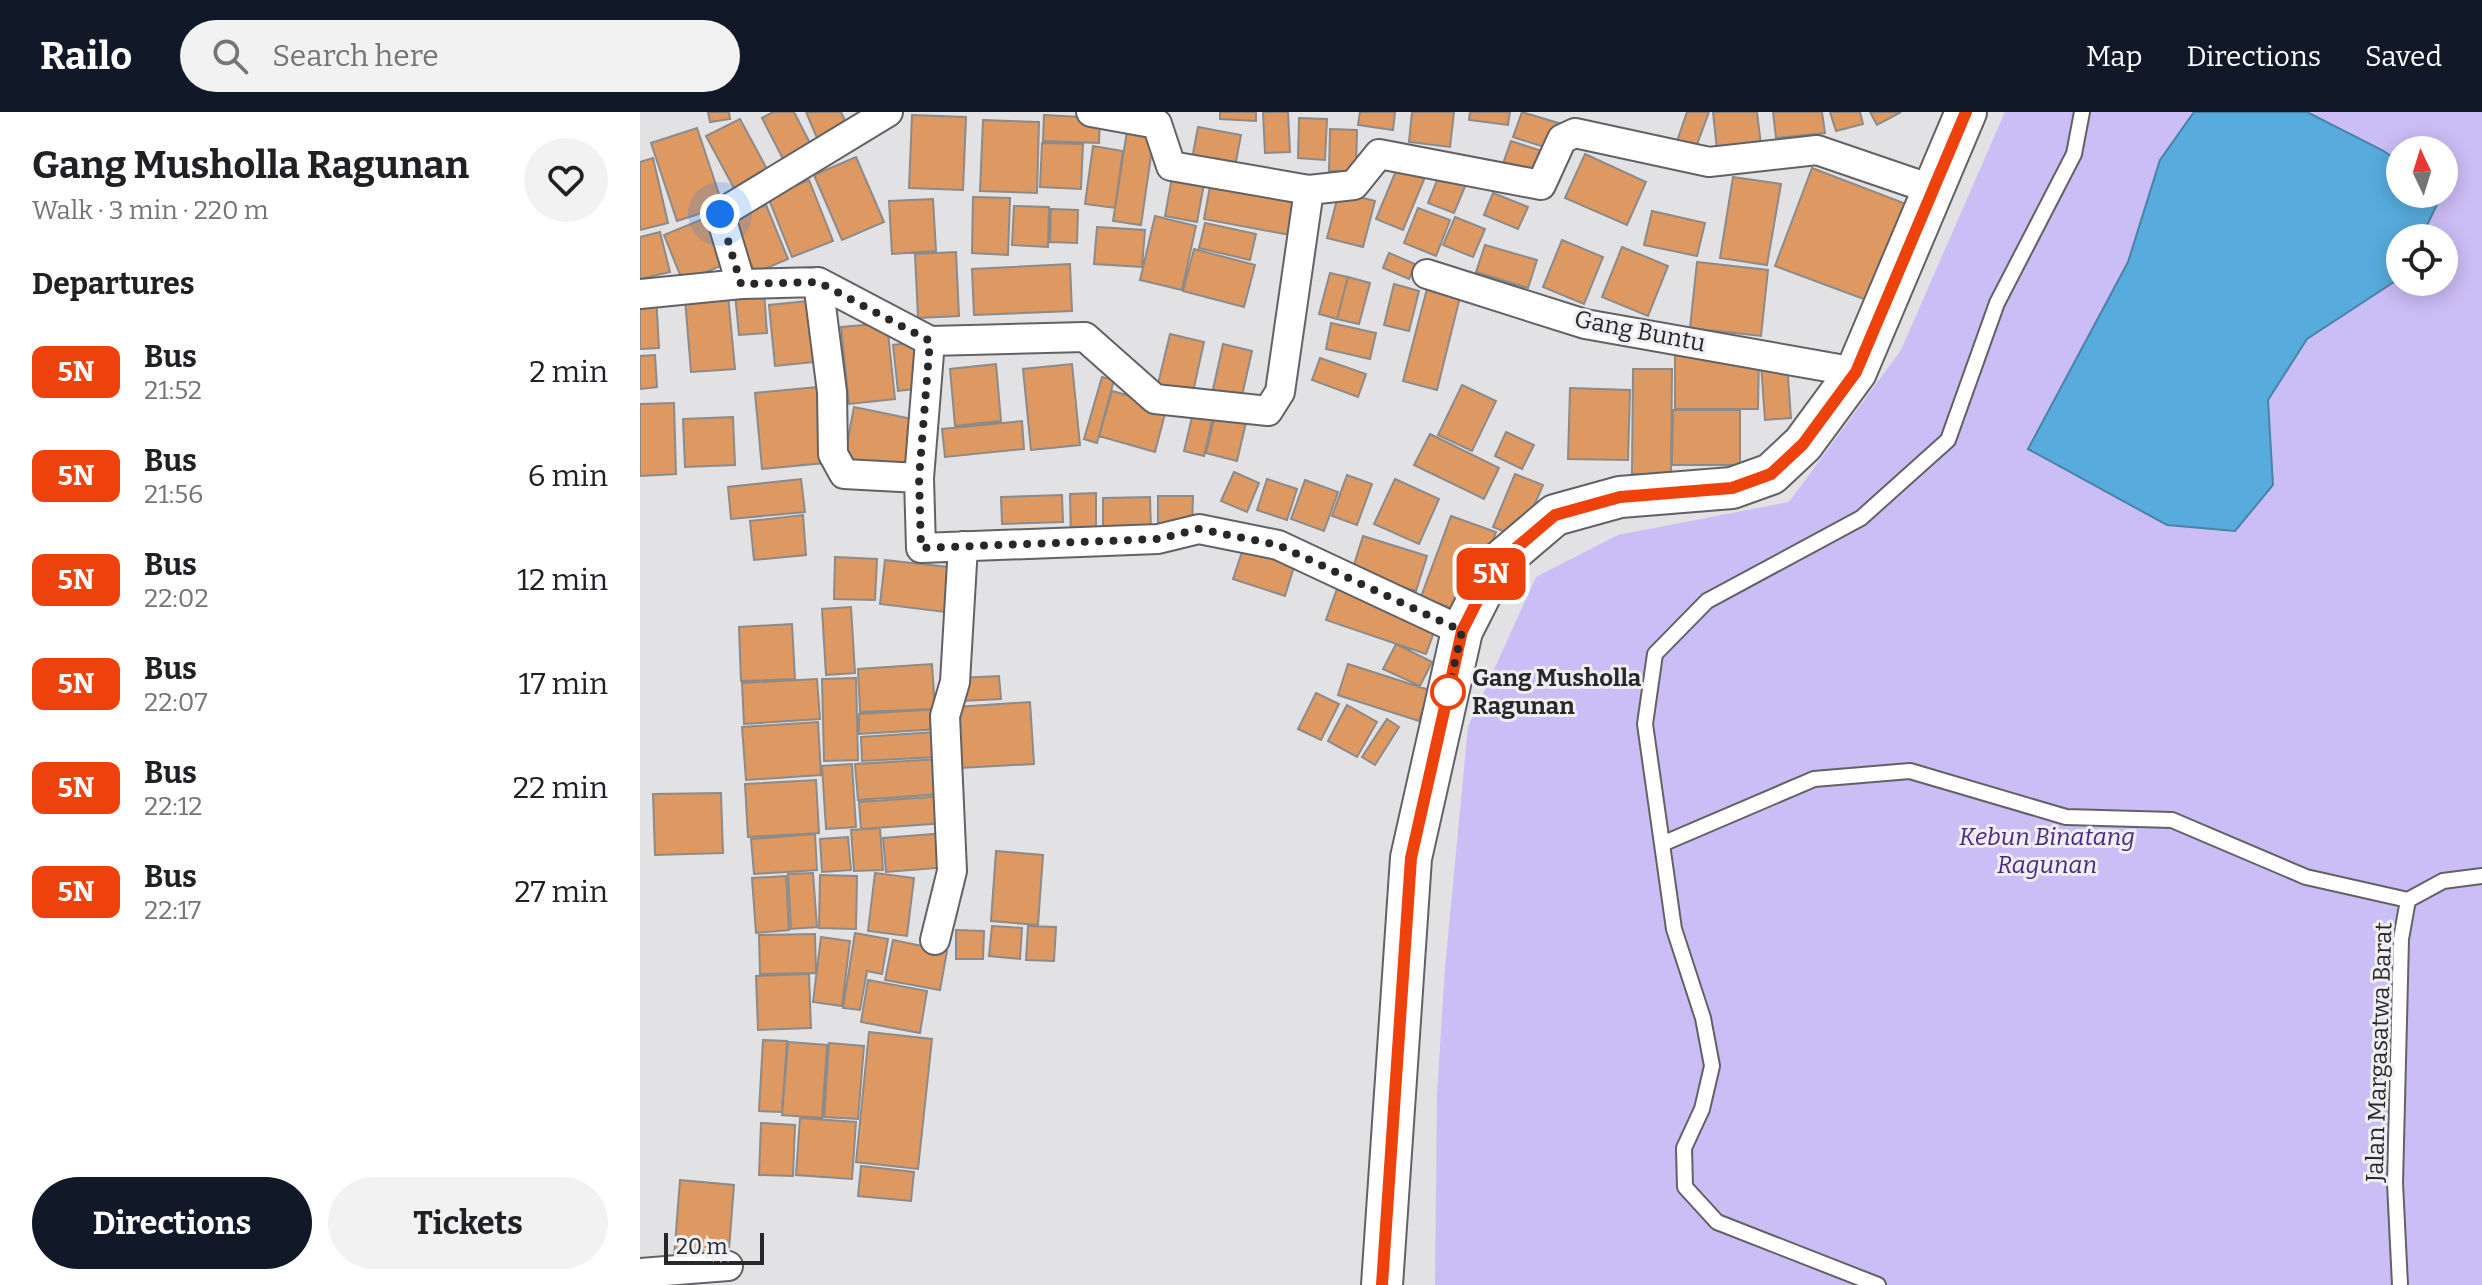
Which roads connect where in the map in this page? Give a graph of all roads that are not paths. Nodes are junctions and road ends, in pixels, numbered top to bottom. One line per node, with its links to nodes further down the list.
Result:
1 (888, 112): 9 (street)
2 (1091, 112): 5 (street)
3 (1966, 112): 6 (main road)
4 (2082, 112): 16 (lane)
5 (1309, 190): 6 (street); 11 (street)
6 (1934, 190): 12 (main road)
7 (1427, 274): 12 (street, Gang Buntu)
8 (818, 282): 9 (street); 11 (street); 13 (street)
9 (741, 284): 10 (street)
10 (640, 294)
11 (930, 341): 13 (street)
12 (1856, 372): 15 (main road)
13 (919, 478): 14 (street)
14 (963, 546): 15 (street); 19 (street)
15 (1462, 631): 22 (main road)
16 (1662, 844): 18 (lane); 23 (lane)
17 (2482, 876): 18 (lane, Jalan Margasatwa Barat)
18 (2408, 900): 24 (lane, Jalan Margasatwa Barat)
19 (935, 940)
20 (728, 1266): 21 (street)
21 (640, 1273)
22 (1382, 1285)
23 (1878, 1285)
24 (2400, 1285)

